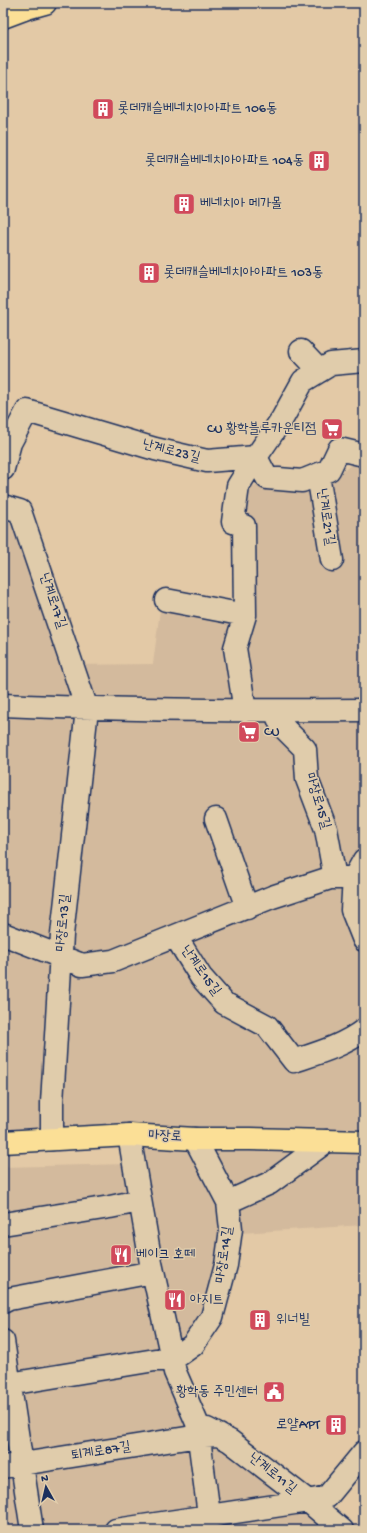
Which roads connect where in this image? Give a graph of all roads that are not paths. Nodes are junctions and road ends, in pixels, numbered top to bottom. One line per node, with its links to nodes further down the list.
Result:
1 (45, 3): 2 (main road)
2 (3, 17)
3 (301, 350): 5 (street)
4 (364, 360): 5 (street)
5 (320, 371): 8 (street)
6 (7, 443): 8 (street, 난계로23길); 9 (street)
7 (364, 455): 10 (street, 난계로21길)
8 (256, 457): 10 (street, 난계로21길); 14 (street)
9 (3, 469)
10 (318, 475): 12 (street, 난계로21길)
11 (3, 506): 16 (street, 난계로17길)
12 (332, 560)
13 (166, 600): 14 (street)
14 (245, 615): 18 (street)
15 (3, 705): 16 (street)
16 (87, 709): 18 (street); 26 (street, 마장로13길)
17 (364, 710): 19 (street)
18 (245, 711): 19 (street)
19 (275, 711): 21 (street, 마장로15길)
20 (216, 819): 22 (street)
21 (354, 875): 22 (street, 난계로15길); 25 (street, 마장로15길)
22 (247, 908): 24 (street, 난계로15길)
23 (3, 934): 26 (street, 난계로15길)
24 (176, 937): 26 (street, 난계로15길); 27 (street, 난계로15길)
25 (364, 940)
26 (61, 957): 29 (street, 마장로13길)
27 (364, 1030)
28 (128, 1136): 29 (main road, 마장로); 30 (main road, 마장로); 34 (street)
29 (52, 1139): 32 (main road, 마장로)
30 (195, 1140): 31 (main road, 마장로); 35 (street, 마장로14길)
31 (327, 1141): 33 (main road, 마장로); 35 (street)
32 (3, 1142)
33 (364, 1142)
34 (139, 1201): 36 (street); 37 (street)
35 (228, 1202): 40 (street, 마장로14길)
36 (3, 1224)
37 (153, 1272): 38 (street); 40 (street)
38 (3, 1302)
39 (3, 1341): 41 (street)
40 (172, 1360): 41 (street); 42 (street)
41 (6, 1384): 44 (street)
42 (205, 1432): 44 (street, 퇴계로87길); 45 (street, 난계로11길); 46 (street)
43 (364, 1452): 45 (street)
44 (12, 1465): 47 (street)
45 (308, 1502): 46 (street); 49 (street, 난계로11길)
46 (210, 1523): 48 (street)
47 (32, 1530)
48 (116, 1530)
49 (342, 1530)

